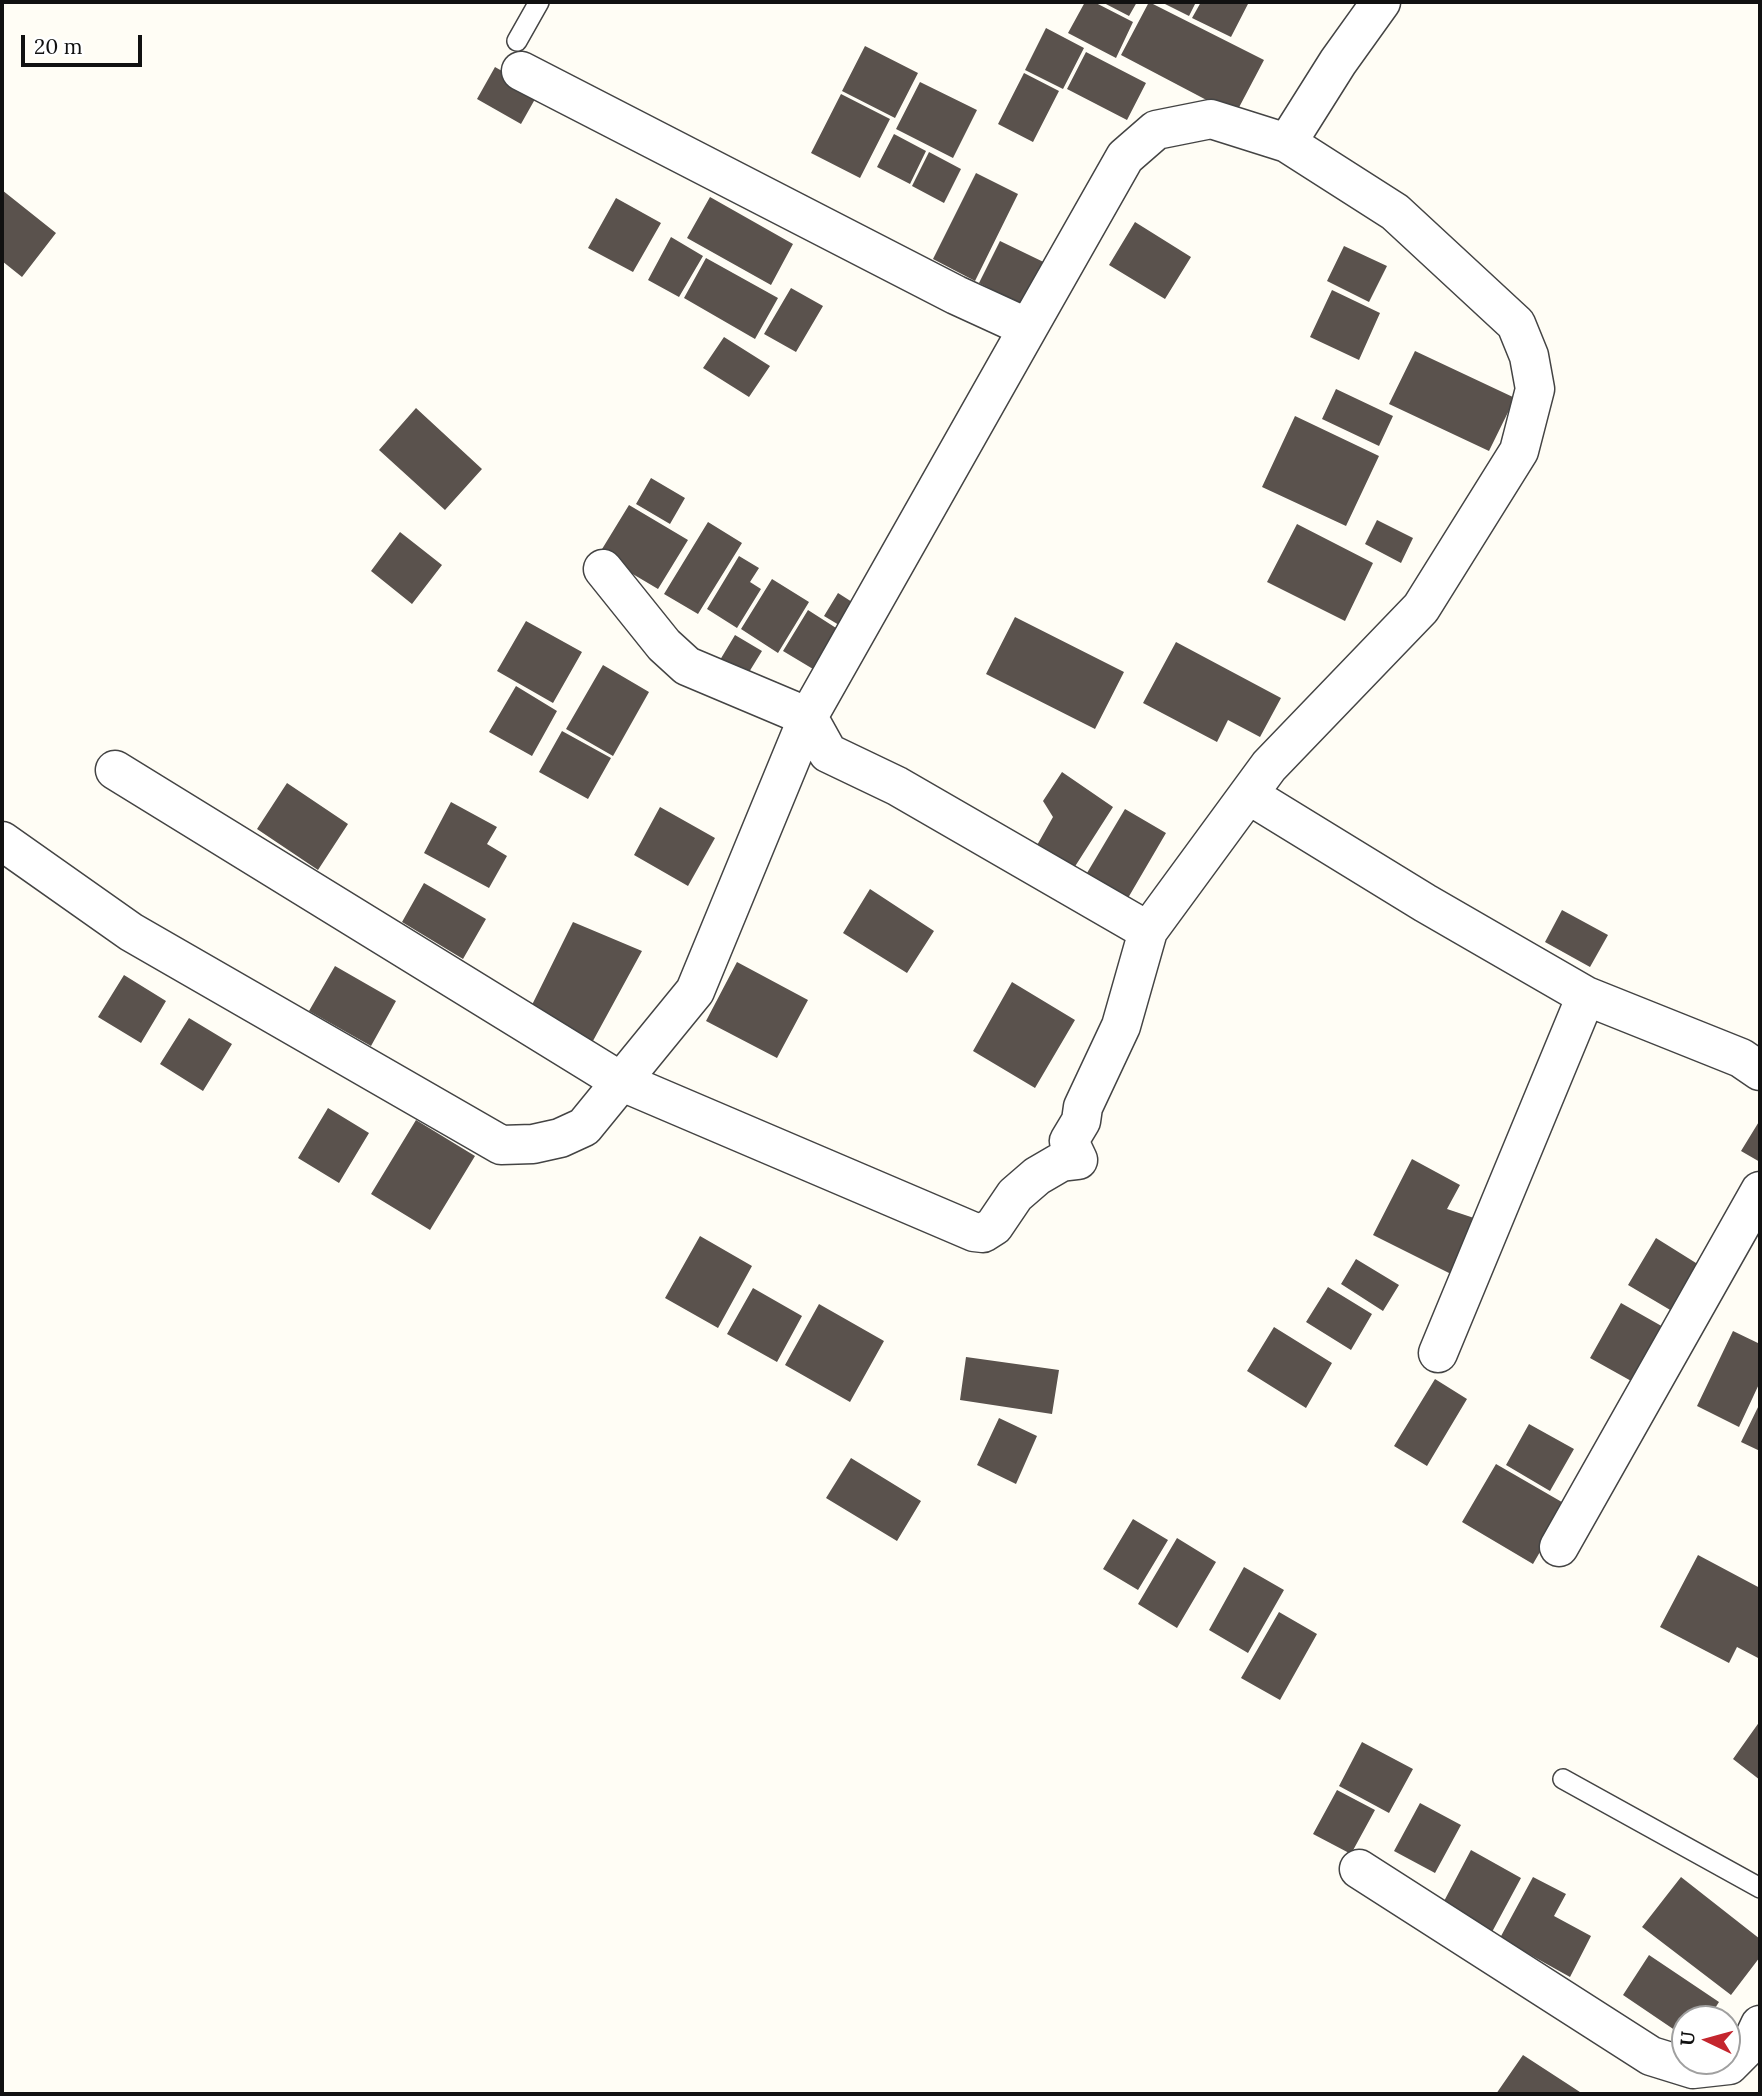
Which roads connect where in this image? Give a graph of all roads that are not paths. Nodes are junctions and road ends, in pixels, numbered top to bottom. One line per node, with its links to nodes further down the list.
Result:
1 (538, 2): 3 (lane)
2 (1381, 2): 4 (street)
3 (519, 56): 5 (street)
4 (1287, 143): 5 (street); 9 (street)
5 (1028, 328): 7 (street)
6 (603, 569): 7 (street)
7 (808, 717): 11 (street); 14 (street)
8 (115, 770): 14 (street)
9 (1249, 795): 11 (street); 12 (street)
10 (2, 841): 14 (street)
11 (1148, 931): 14 (street)
12 (1586, 996): 13 (street); 16 (street)
13 (1760, 1071)
14 (620, 1081)
15 (1760, 1191): 17 (street)
16 (1438, 1353)
17 (1559, 1547)
18 (1563, 1779): 20 (lane)
19 (1359, 1869): 21 (street)
20 (1760, 1888)
21 (1760, 2025)

